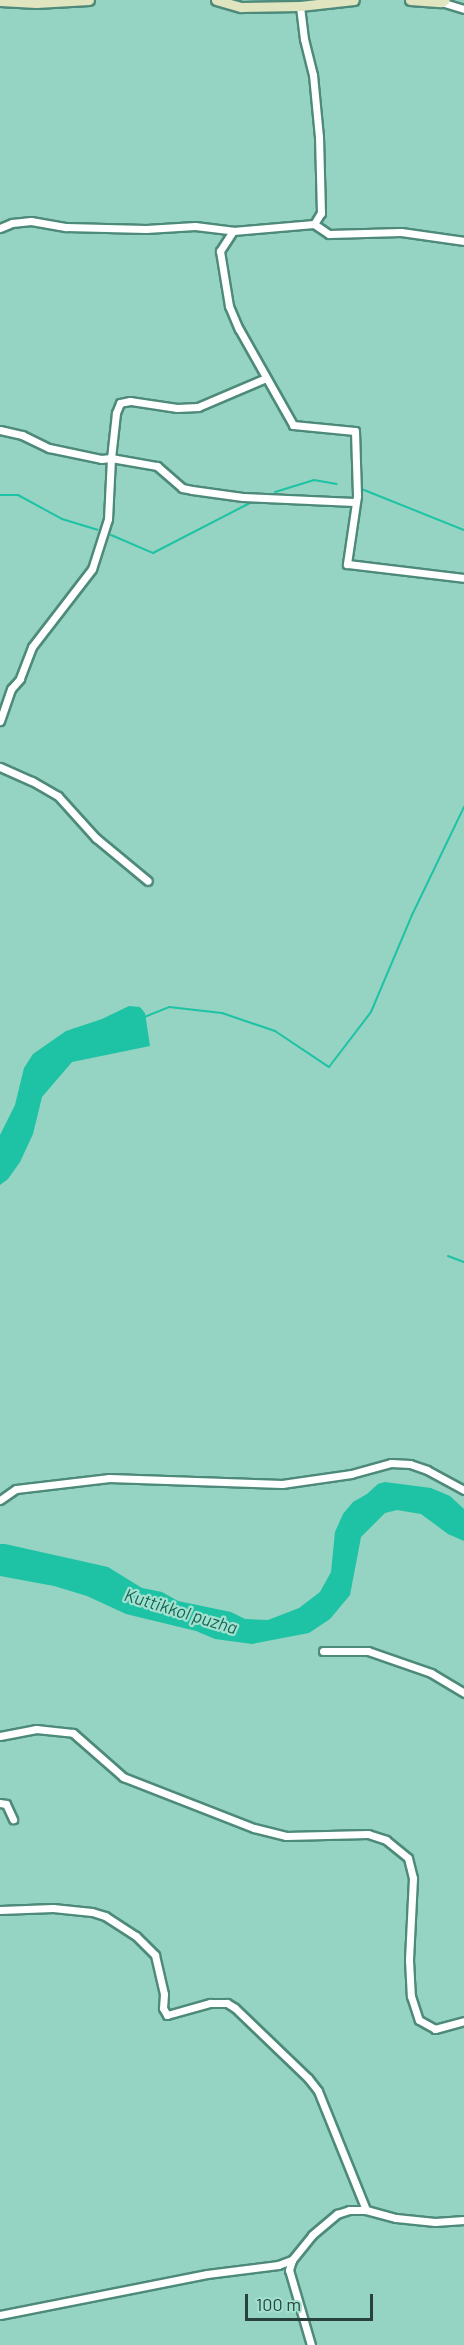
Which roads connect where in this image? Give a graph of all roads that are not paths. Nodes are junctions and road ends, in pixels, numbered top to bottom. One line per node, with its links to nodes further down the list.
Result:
1 (89, 0): 5 (main road)
2 (216, 0): 7 (main road)
3 (354, 0): 7 (main road)
4 (410, 0): 6 (main road)
5 (0, 1)
6 (443, 1): 8 (street)
7 (300, 6): 9 (street)
8 (464, 9)
9 (314, 224): 11 (street); 12 (street)
10 (0, 228): 11 (street)
11 (232, 231): 13 (street)
12 (464, 241)
13 (266, 378): 15 (street); 16 (street)
14 (0, 430): 15 (street)
15 (111, 458): 16 (street); 18 (street)
16 (354, 502): 17 (street)
17 (464, 578)
18 (0, 721)
19 (0, 767): 20 (street)
20 (148, 881)
21 (464, 1490): 22 (street)
22 (0, 1500)
23 (322, 1651): 24 (street)
24 (464, 1693)
25 (0, 1736): 29 (street)
26 (0, 1803): 27 (street)
27 (13, 1819)
28 (0, 1910): 30 (street)
29 (464, 2020)
30 (366, 2210): 31 (street); 32 (street)
31 (464, 2220)
32 (292, 2260): 33 (street); 34 (street)
33 (0, 2315)
34 (311, 2345)

